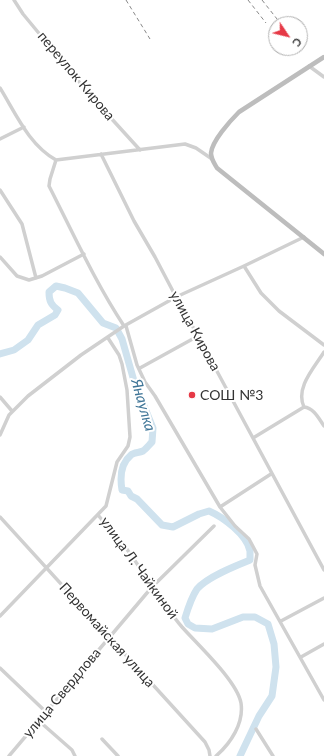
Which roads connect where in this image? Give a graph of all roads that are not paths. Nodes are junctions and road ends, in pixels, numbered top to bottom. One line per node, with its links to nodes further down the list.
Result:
1 (14, 0): 8 (street, переулок Кирова)
2 (324, 57): 3 (street)
3 (309, 66): 4 (street); 10 (street)
4 (324, 77)
5 (0, 88): 6 (street)
6 (24, 127): 7 (street); 11 (street)
7 (0, 139)
8 (140, 150): 9 (street); 10 (street)
9 (102, 154): 11 (street); 19 (street, улица Кирова)
10 (212, 159): 13 (street)
11 (56, 160): 14 (street)
12 (0, 190): 18 (street)
13 (304, 237): 15 (street); 17 (street)
14 (84, 254): 18 (street); 20 (street)
15 (324, 254)
16 (0, 257): 18 (street)
17 (244, 266): 19 (street); 23 (street)
18 (36, 278)
19 (176, 297): 20 (street); 22 (street, улица Кирова)
20 (125, 326): 21 (street); 25 (street)
21 (110, 336): 28 (street); 34 (street, улица Л. Чайкиной)
22 (198, 336): 25 (street); 31 (street, улица Кирова)
23 (324, 345)
24 (324, 352): 27 (street)
25 (140, 368): 33 (street)
26 (0, 397): 28 (street)
27 (304, 407): 29 (street); 31 (street)
28 (12, 411): 30 (street)
29 (324, 426)
30 (0, 435)
31 (253, 438): 32 (street, улица Кирова)
32 (271, 474): 33 (street); 38 (street, улица Кирова)
33 (220, 507): 42 (street)
34 (98, 516): 37 (street); 39 (street, улица Л. Чайкиной)
35 (0, 517): 37 (street, Первомайская улица)
36 (214, 526): 39 (street, улица Свердлова)
37 (46, 567): 41 (street); 43 (street, Первомайская улица)
38 (324, 570)
39 (152, 587): 43 (street, улица Свердлова); 58 (street, улица Л. Чайкиной)
40 (324, 598): 42 (street)
41 (0, 616)
42 (281, 621): 45 (street)
43 (109, 638): 50 (street, улица Свердлова); 57 (street, Первомайская улица)
44 (324, 644): 45 (street)
45 (301, 657): 48 (street)
46 (0, 668): 50 (street)
47 (324, 690): 48 (street)
48 (320, 693): 49 (street)
49 (324, 700)
50 (46, 712): 51 (street, улица Свердлова)
51 (39, 721): 54 (street, улица Свердлова); 55 (street)
52 (256, 729): 59 (street)
53 (102, 739): 56 (street)
54 (9, 756)
55 (75, 756)
56 (118, 756)
57 (210, 756)
58 (216, 756)
59 (273, 756)

